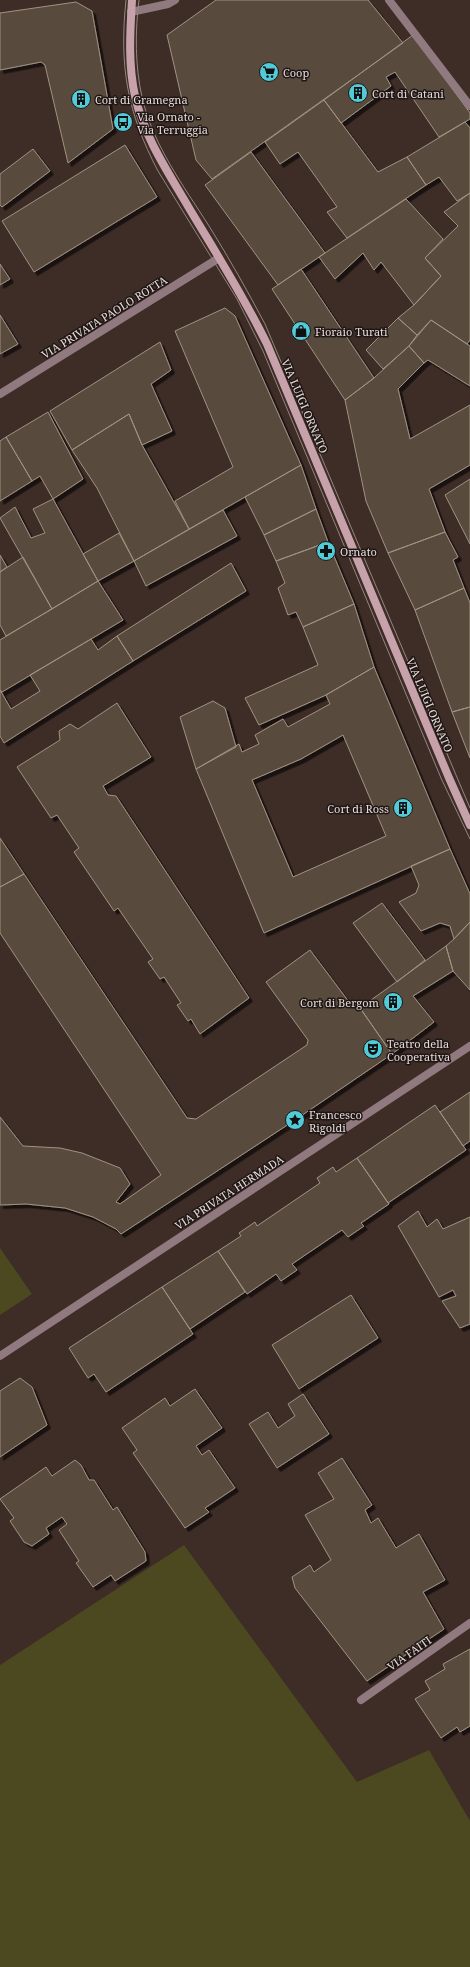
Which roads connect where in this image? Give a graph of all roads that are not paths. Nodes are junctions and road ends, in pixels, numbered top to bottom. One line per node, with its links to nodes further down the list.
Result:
1 (132, 0): 4 (main road, VIA LUIGI ORNATO)
2 (174, 0): 4 (street)
3 (389, 0): 5 (street)
4 (131, 12): 6 (main road, VIA LUIGI ORNATO)
5 (470, 106)
6 (219, 258): 7 (street, VIA PRIVATA PAOLO ROTTA); 8 (main road, VIA LUIGI ORNATO)
7 (0, 394)
8 (470, 825)
9 (470, 1046): 10 (street, VIA PRIVATA HERMADA)
10 (0, 1356)
11 (470, 1623): 12 (street, VIA FAITI)
12 (361, 1700)

